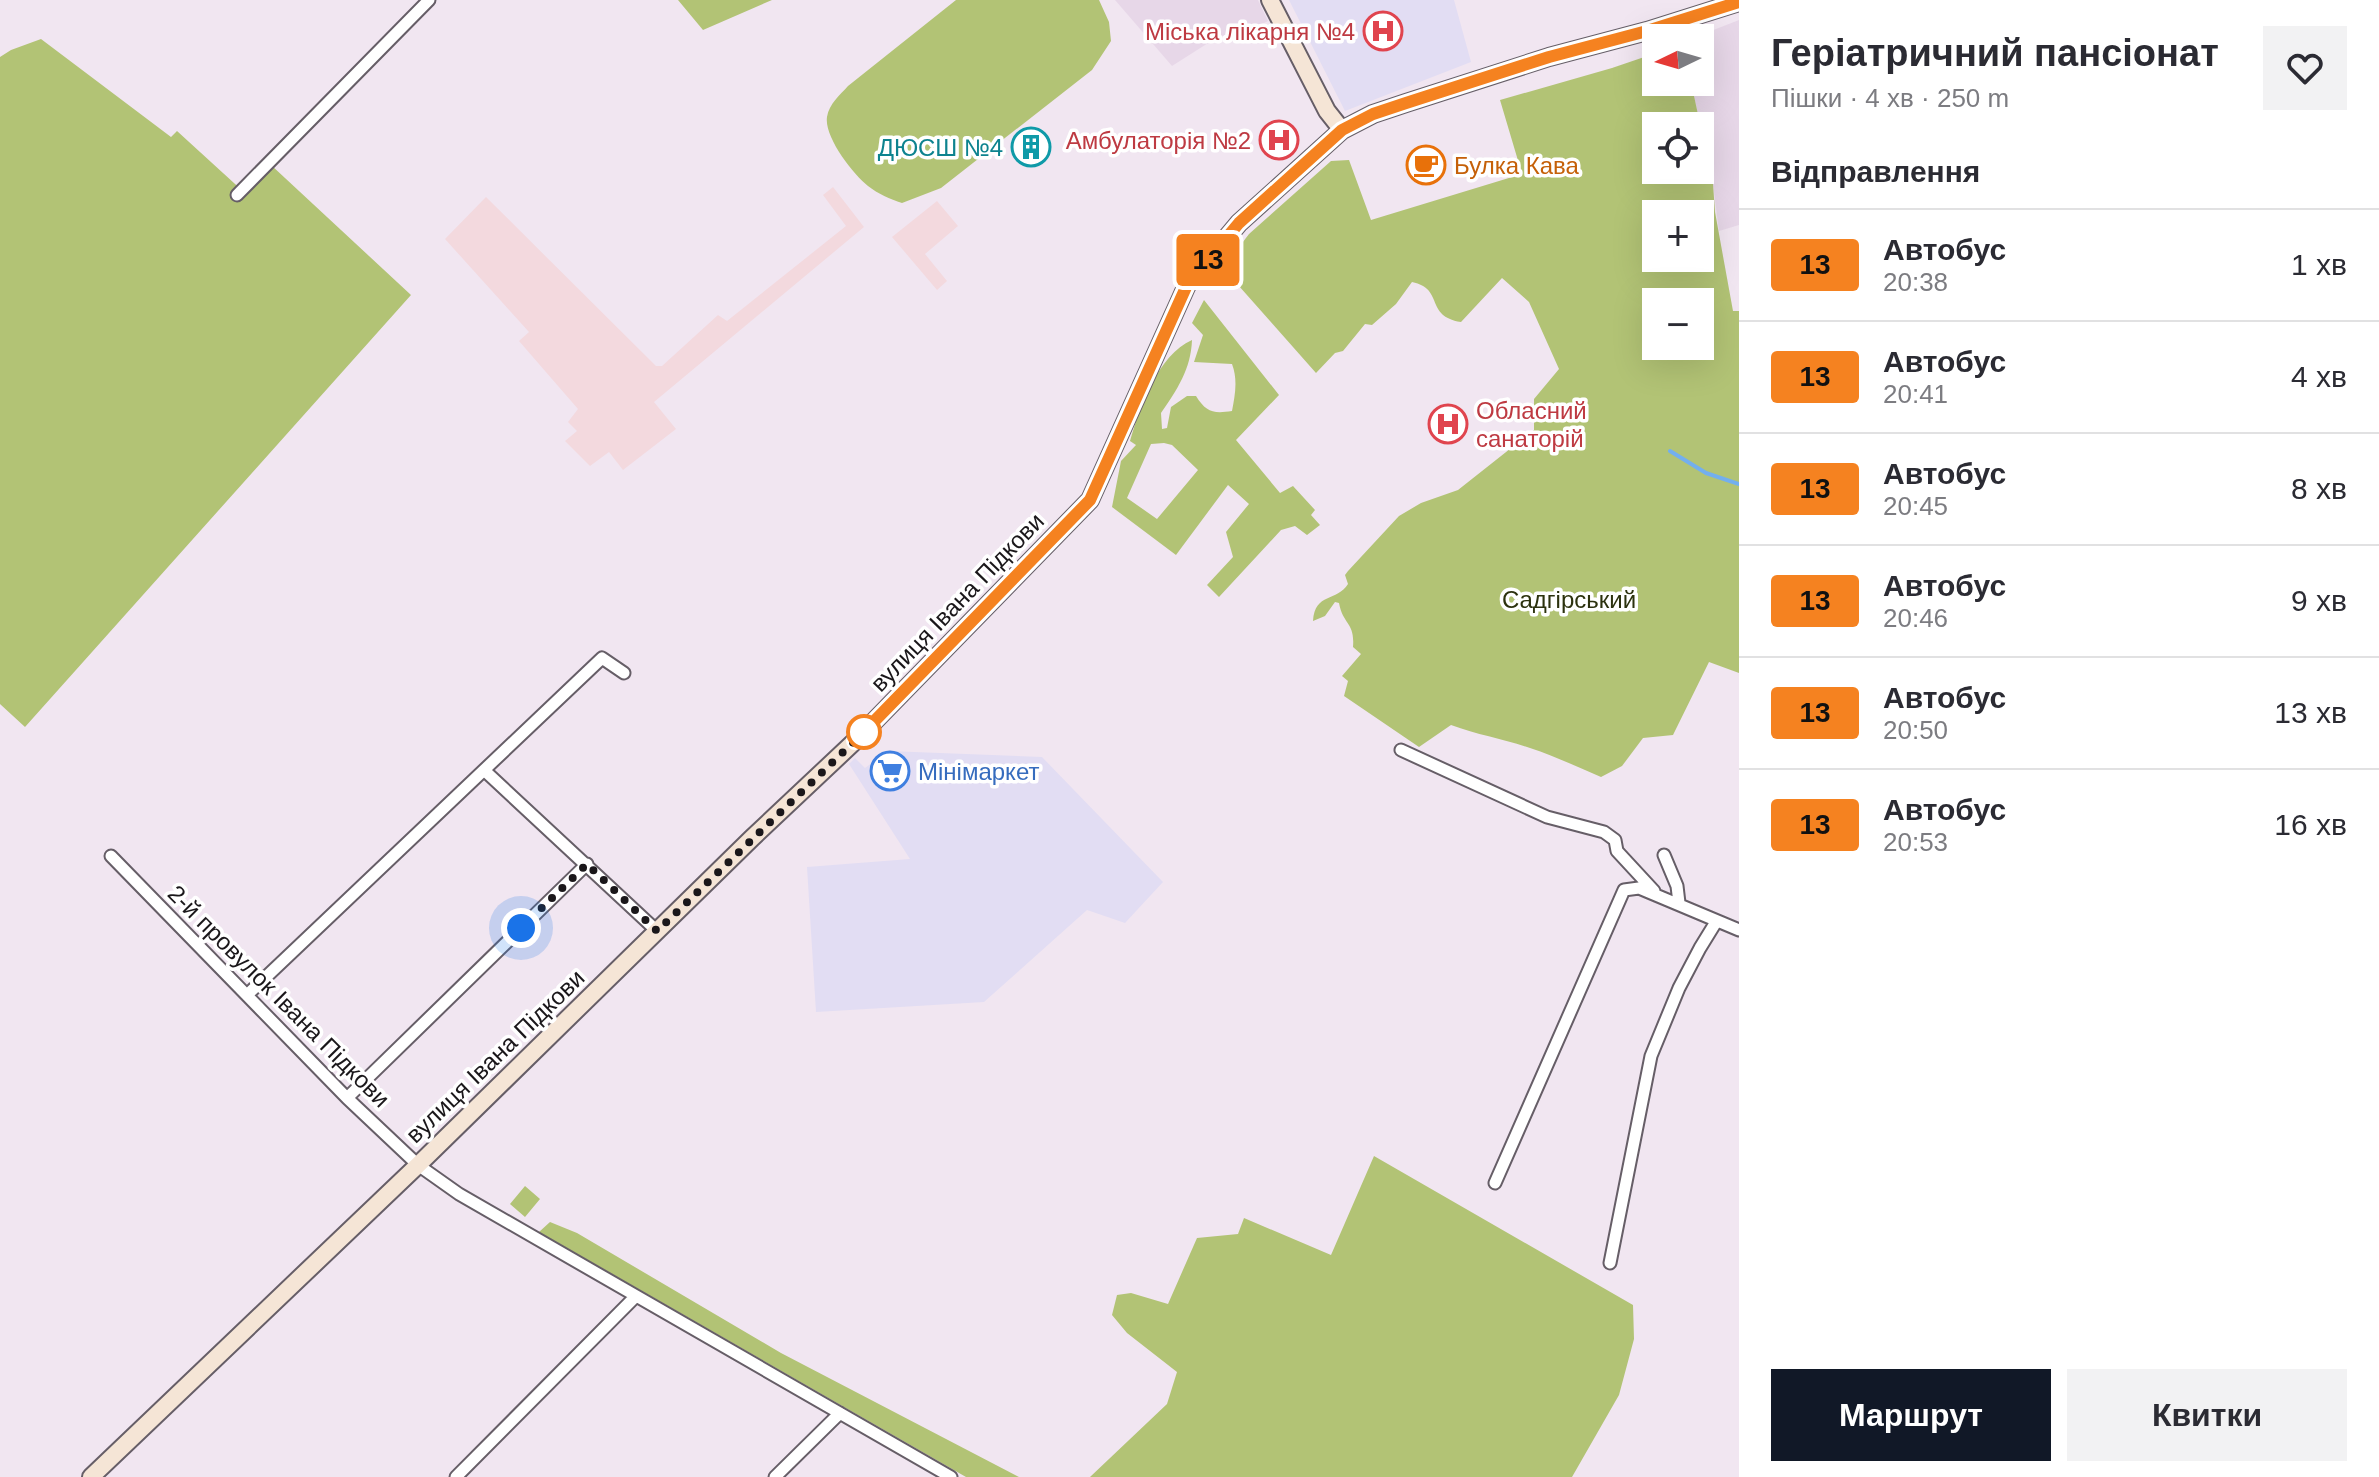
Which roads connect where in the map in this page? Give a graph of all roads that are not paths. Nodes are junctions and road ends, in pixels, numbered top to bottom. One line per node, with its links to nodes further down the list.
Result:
1 (1270, 0): 4 (street)
2 (1739, 2): 4 (street, вулиця Івана Підкови)
3 (422, 3): 5 (street)
4 (1342, 130): 16 (street, вулиця Івана Підкови)
5 (237, 195)
6 (624, 673): 8 (street)
7 (1401, 750): 12 (street)
8 (485, 771): 11 (street); 17 (street)
9 (1664, 855): 13 (street)
10 (111, 856): 17 (street, 2-й провулок Івана Підкови)
11 (587, 864): 16 (street); 18 (street)
12 (1658, 895): 13 (street); 20 (street)
13 (1679, 903): 14 (street)
14 (1716, 922): 15 (street); 21 (street)
15 (1739, 930)
16 (657, 931): 19 (street, вулиця Івана Підкови)
17 (247, 995): 18 (street, 2-й провулок Івана Підкови)
18 (347, 1098): 19 (street, 2-й провулок Івана Підкови)
19 (418, 1165): 22 (street, 2-й провулок Івана Підкови); 24 (street, вулиця Івана Підкови)
20 (1495, 1183)
21 (1610, 1263)
22 (636, 1296): 23 (street, 2-й провулок Івана Підкови); 25 (street)
23 (840, 1413): 26 (street); 27 (street, 2-й провулок Івана Підкови)
24 (91, 1477)
25 (456, 1477)
26 (775, 1477)
27 (951, 1477)

